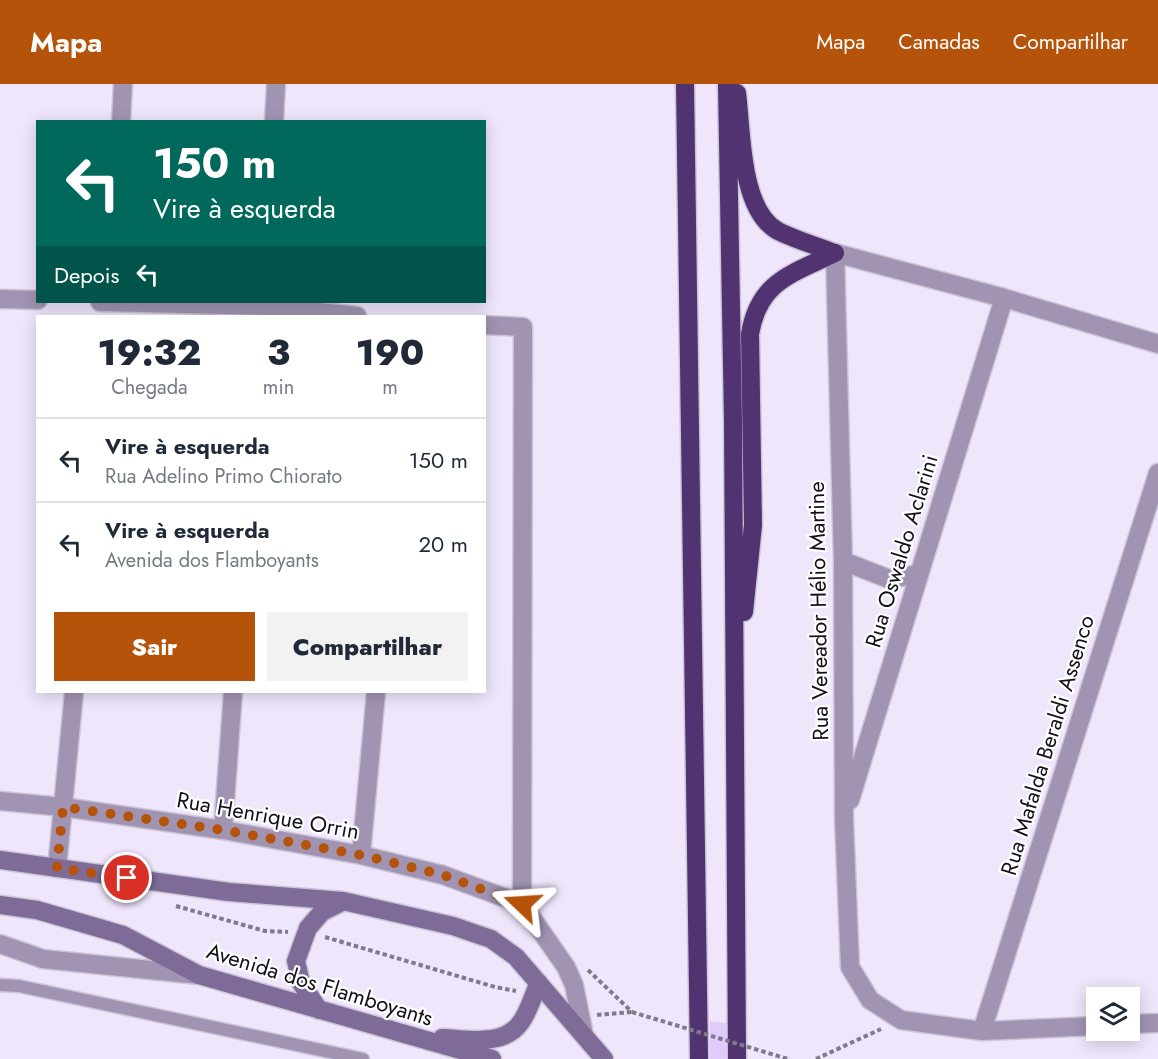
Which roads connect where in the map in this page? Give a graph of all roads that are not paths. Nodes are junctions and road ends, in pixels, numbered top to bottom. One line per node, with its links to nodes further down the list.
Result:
1 (123, 84): 6 (street)
2 (276, 84): 7 (street)
3 (685, 84): 49 (highway)
4 (727, 84): 23 (highway)
5 (736, 84): 8 (highway)
6 (121, 120)
7 (274, 120)
8 (835, 253): 9 (street); 18 (street, Rua Vereador Hélio Martine); 23 (highway)
9 (1004, 298): 16 (street); 19 (street, Rua Oswaldo Aclarini)
10 (0, 299): 11 (street)
11 (36, 300)
12 (136, 303): 13 (street)
13 (262, 308): 14 (street)
14 (345, 315)
15 (486, 325): 32 (street)
16 (1158, 344)
17 (1158, 473): 42 (street, Rua Mafalda Beraldi Assenco)
18 (843, 561): 19 (street); 26 (street, Rua Vereador Hélio Martine)
19 (919, 574): 26 (street, Rua Oswaldo Aclarini)
20 (74, 693): 25 (street)
21 (233, 693): 27 (street)
22 (376, 693): 28 (street)
23 (735, 706): 50 (highway)
24 (0, 801): 25 (street, Rua Henrique Orrin)
25 (63, 807): 27 (street, Rua Henrique Orrin); 30 (street)
26 (844, 819): 42 (street, Rua Vereador Hélio Martine)
27 (223, 830): 28 (street, Rua Henrique Orrin)
28 (361, 855): 32 (street, Rua Henrique Orrin)
29 (0, 860): 30 (main road)
30 (57, 868): 31 (main road)
31 (343, 902): 36 (main road); 38 (main road)
32 (522, 904): 43 (street)
33 (0, 905): 35 (main road, Avenida dos Flamboyants)
34 (0, 944): 35 (street)
35 (199, 975): 38 (main road, Avenida dos Flamboyants)
36 (539, 983): 43 (main road); 44 (main road)
37 (0, 985): 46 (lane)
38 (320, 1010): 44 (main road, Avenida dos Flamboyants)
39 (1158, 1023): 40 (street)
40 (1140, 1024)
41 (1086, 1026): 42 (street)
42 (982, 1031)
43 (584, 1035): 48 (main road)
44 (413, 1037): 45 (main road, Avenida dos Flamboyants)
45 (464, 1055): 47 (main road, Avenida dos Flamboyants)
46 (363, 1059)
47 (492, 1059)
48 (604, 1059)
49 (699, 1059)
50 (737, 1059)

